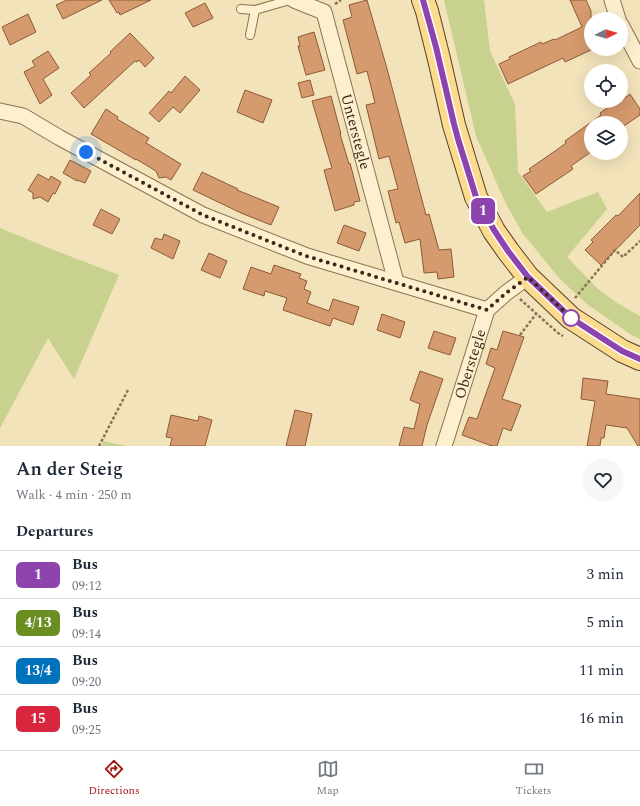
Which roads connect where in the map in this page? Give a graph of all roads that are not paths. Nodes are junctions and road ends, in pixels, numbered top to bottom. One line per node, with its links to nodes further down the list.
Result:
1 (290, 0): 6 (lane)
2 (294, 0): 13 (street, Unterstegle)
3 (423, 0): 12 (main road)
4 (612, 0): 7 (street)
5 (241, 9): 6 (lane)
6 (255, 10): 8 (lane)
7 (616, 12)
8 (250, 35)
9 (628, 38): 10 (street)
10 (640, 61)
11 (0, 111): 13 (street)
12 (528, 277): 14 (street, Oberstegle); 15 (main road)
13 (396, 282): 14 (street)
14 (487, 310): 16 (street, Oberstegle)
15 (640, 359)
16 (444, 446)

